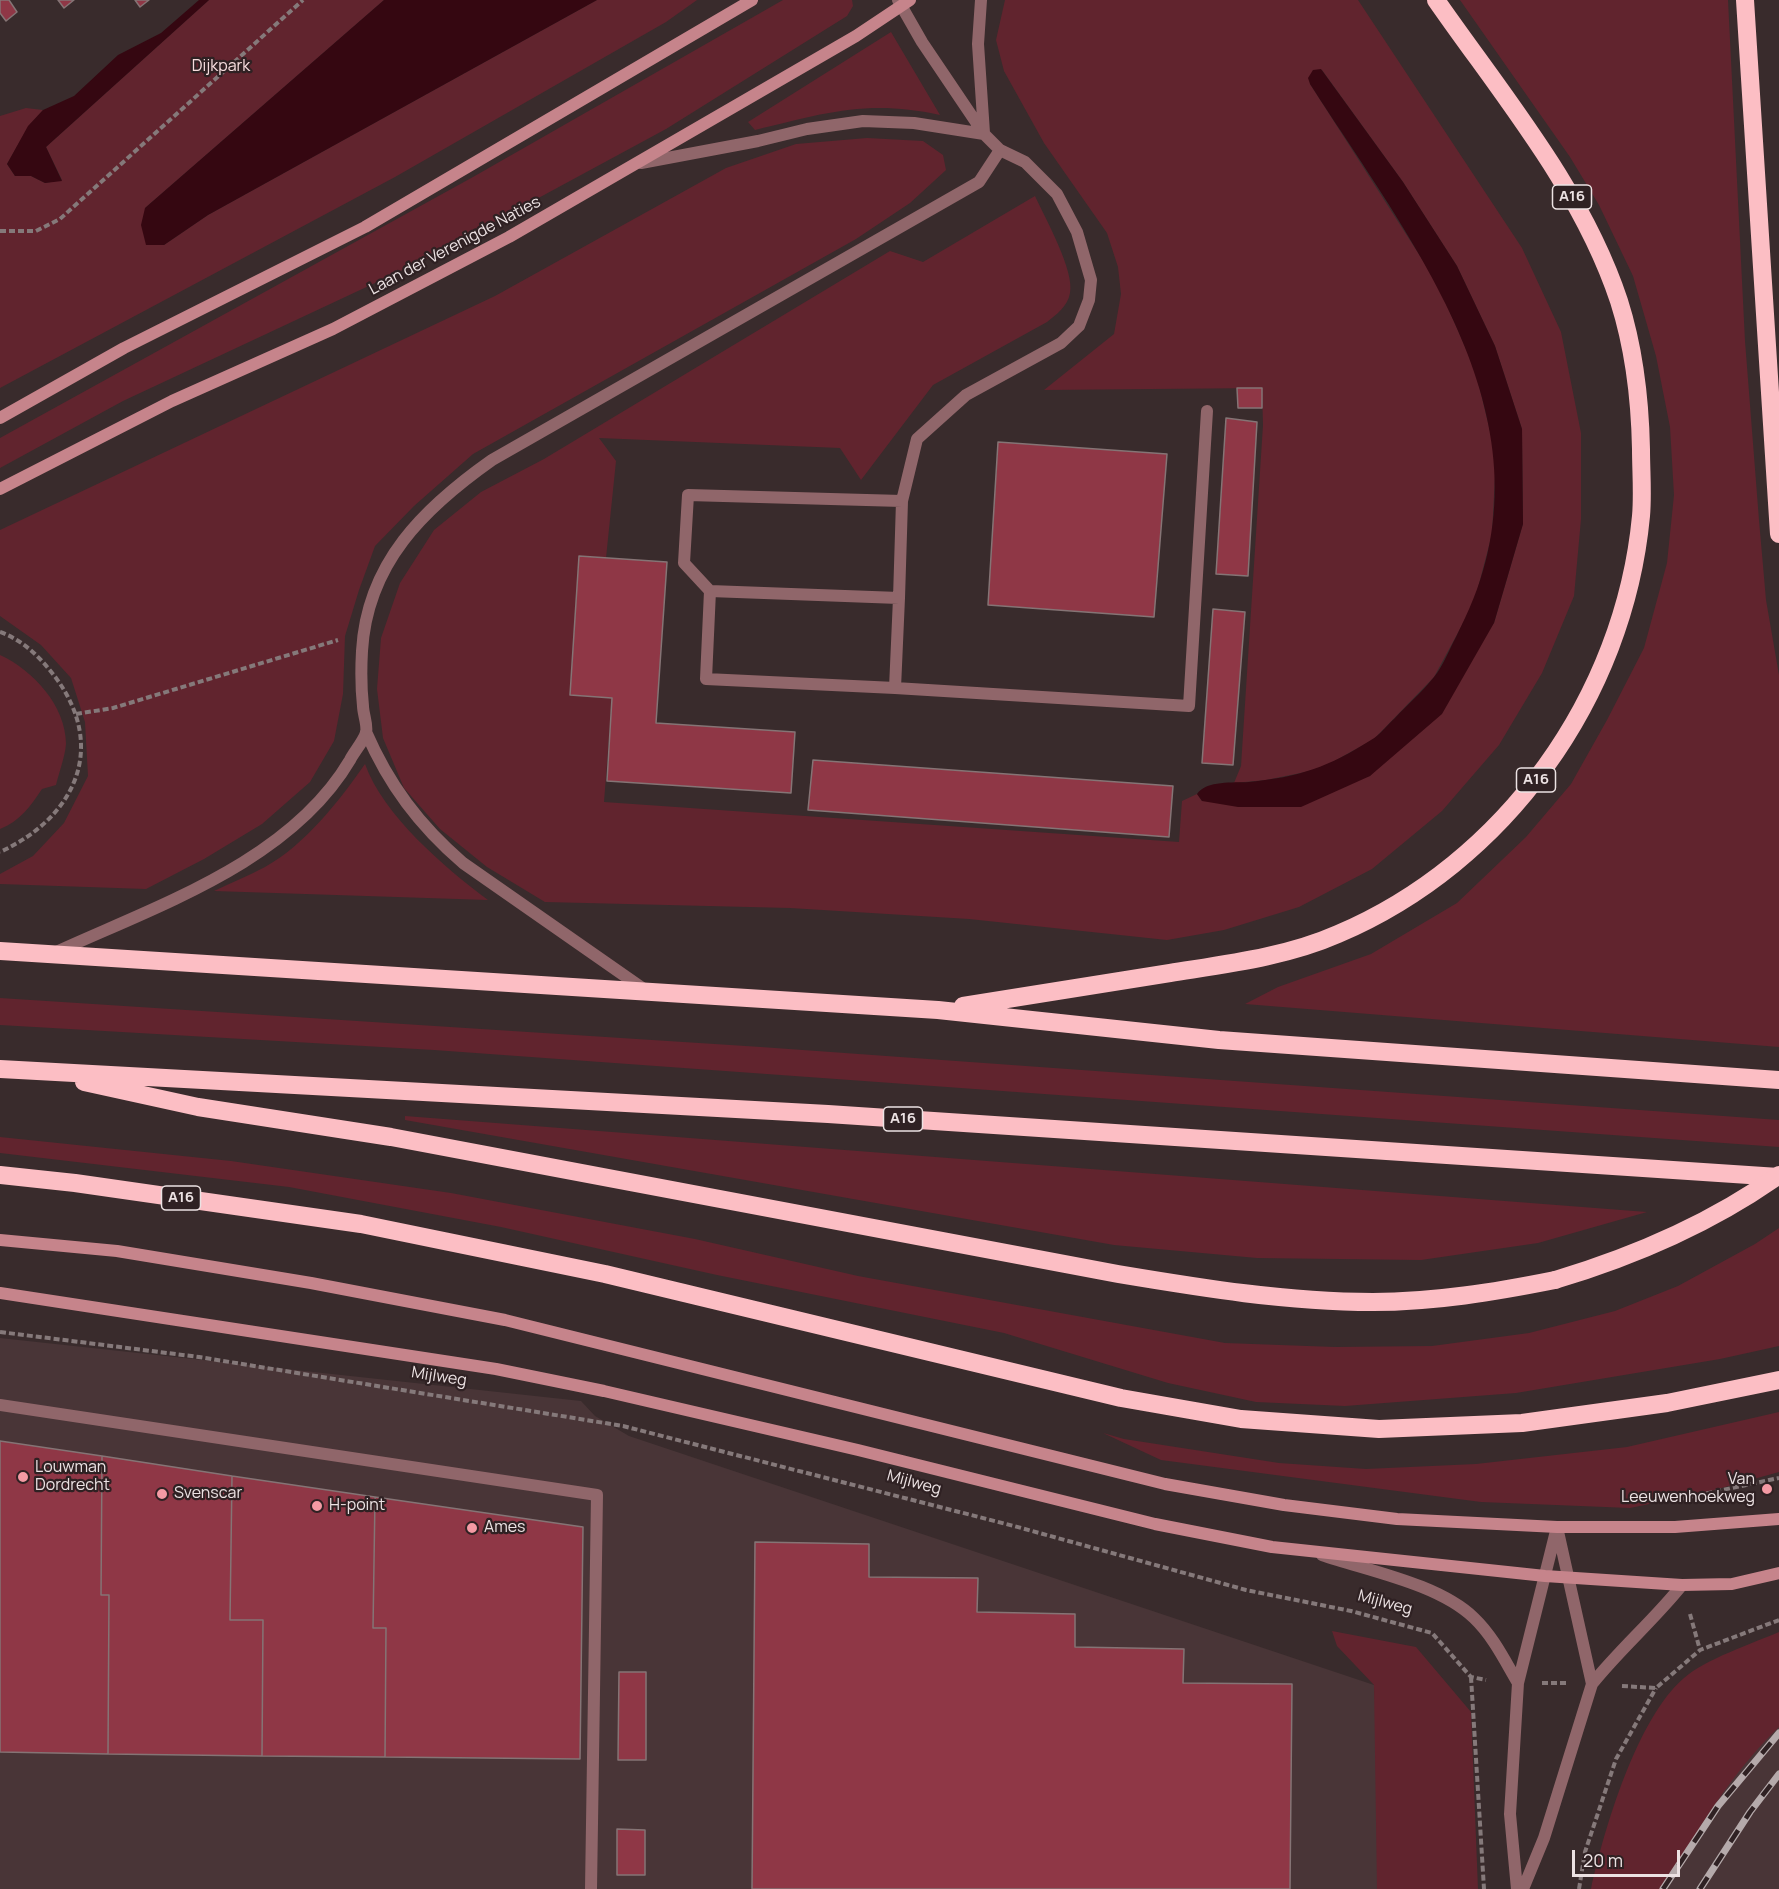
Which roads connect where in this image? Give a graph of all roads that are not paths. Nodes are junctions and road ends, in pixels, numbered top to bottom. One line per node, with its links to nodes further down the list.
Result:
1 (752, 0): 10 (main road)
2 (981, 0): 6 (street)
3 (1436, 0): 21 (highway, A16)
4 (1745, 0): 13 (highway)
5 (899, 2): 6 (street); 8 (main road, Laan der Verenigde Naties)
6 (984, 134): 7 (street); 8 (street)
7 (1000, 150): 12 (street); 17 (street)
8 (640, 163): 11 (main road, Laan der Verenigde Naties)
9 (1208, 411): 16 (street)
10 (0, 418)
11 (0, 489)
12 (902, 501): 14 (street); 15 (street)
13 (1779, 534)
14 (710, 591): 15 (street); 16 (street)
15 (899, 598): 16 (street)
16 (896, 688)
17 (366, 732): 19 (street); 20 (street)
18 (0, 951): 19 (highway, A16)
19 (51, 954): 20 (highway, A16)
20 (645, 990): 21 (highway, A16)
21 (938, 1010): 24 (highway, A16)
22 (0, 1069): 23 (highway, A16)
23 (27, 1070): 26 (highway, A16); 26 (highway, A16, bridge)
24 (1779, 1080)
25 (0, 1175): 29 (highway, A16)
26 (1779, 1176)
27 (0, 1240): 32 (main road)
28 (0, 1293): 33 (main road, Mijlweg)
29 (1779, 1380)
30 (0, 1405): 40 (street)
31 (1779, 1519): 32 (main road)
32 (1557, 1527): 35 (street); 36 (street)
33 (1310, 1551): 35 (main road, Mijlweg); 38 (street)
34 (1779, 1573): 37 (main road, Mijlweg)
35 (1545, 1576): 36 (main road, Mijlweg); 38 (street)
36 (1568, 1576): 37 (main road, Mijlweg); 39 (street)
37 (1682, 1585): 39 (street)
38 (1518, 1683): 41 (street)
39 (1592, 1684): 42 (street)
40 (591, 1889)
41 (1517, 1889)
42 (1523, 1889)

